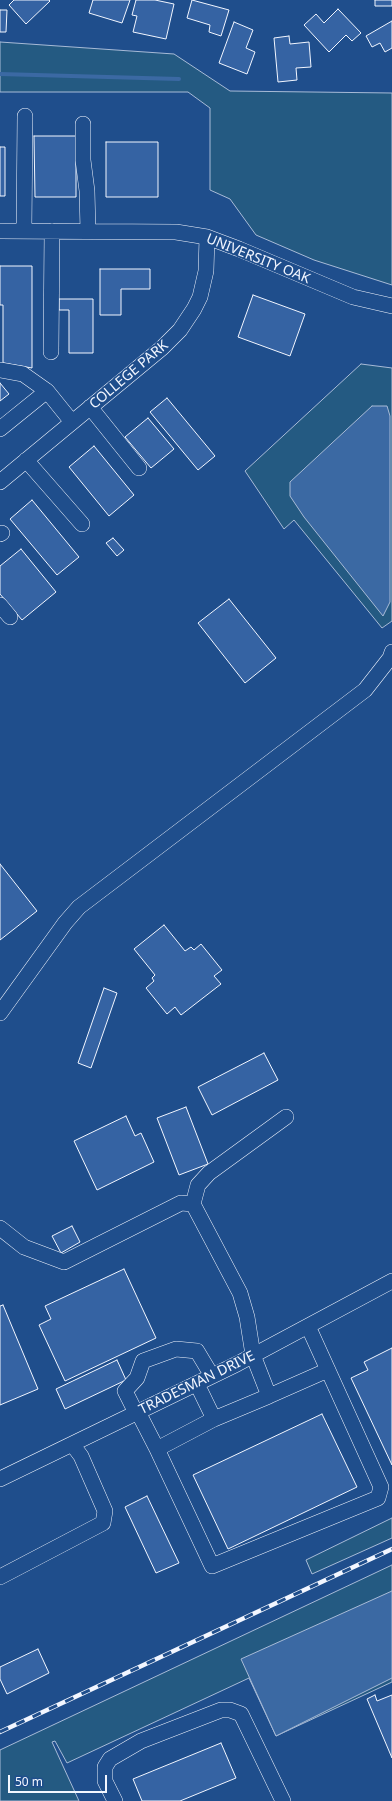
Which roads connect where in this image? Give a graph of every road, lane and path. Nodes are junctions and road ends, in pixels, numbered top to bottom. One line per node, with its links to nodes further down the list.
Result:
1 (25, 116): 4 (street)
2 (83, 124): 6 (street)
3 (0, 231): 4 (street, UNIVERSITY OAK)
4 (24, 231): 5 (street, UNIVERSITY OAK)
5 (52, 231): 6 (street, UNIVERSITY OAK); 9 (street)
6 (88, 231): 7 (street, UNIVERSITY OAK)
7 (207, 237): 8 (street, UNIVERSITY OAK); 12 (street, COLLEGE PARK)
8 (392, 306)
9 (51, 352)
10 (0, 370): 11 (street)
11 (47, 391): 13 (street); 14 (street)
12 (90, 407): 13 (street, COLLEGE PARK); 16 (street)
13 (72, 422): 15 (street, COLLEGE PARK)
14 (0, 428)
15 (26, 460): 17 (street, COLLEGE PARK); 18 (street)
16 (139, 468)
17 (0, 482)
18 (82, 524)
19 (0, 605): 20 (street)
20 (10, 617)
21 (392, 652): 22 (street)
22 (0, 1013)
23 (286, 1117): 24 (street)
24 (193, 1204): 25 (street); 28 (street)
25 (0, 1228)
26 (392, 1281): 27 (street, TRADESMAN DRIVE)
27 (308, 1326): 28 (street, TRADESMAN DRIVE); 29 (street)
28 (253, 1355): 30 (street, TRADESMAN DRIVE); 32 (street)
29 (328, 1370): 32 (street); 36 (street)
30 (212, 1376): 31 (street, TRADESMAN DRIVE); 33 (street)
31 (197, 1384): 33 (street, TRADESMAN DRIVE); 34 (street)
32 (269, 1396): 34 (street)
33 (137, 1412): 35 (street, TRADESMAN DRIVE); 36 (street)
34 (214, 1420): 36 (street)
35 (72, 1444): 37 (street, TRADESMAN DRIVE); 38 (street)
36 (157, 1449)
37 (0, 1479)
38 (0, 1577)
39 (115, 1801): 40 (street)
40 (283, 1801)

